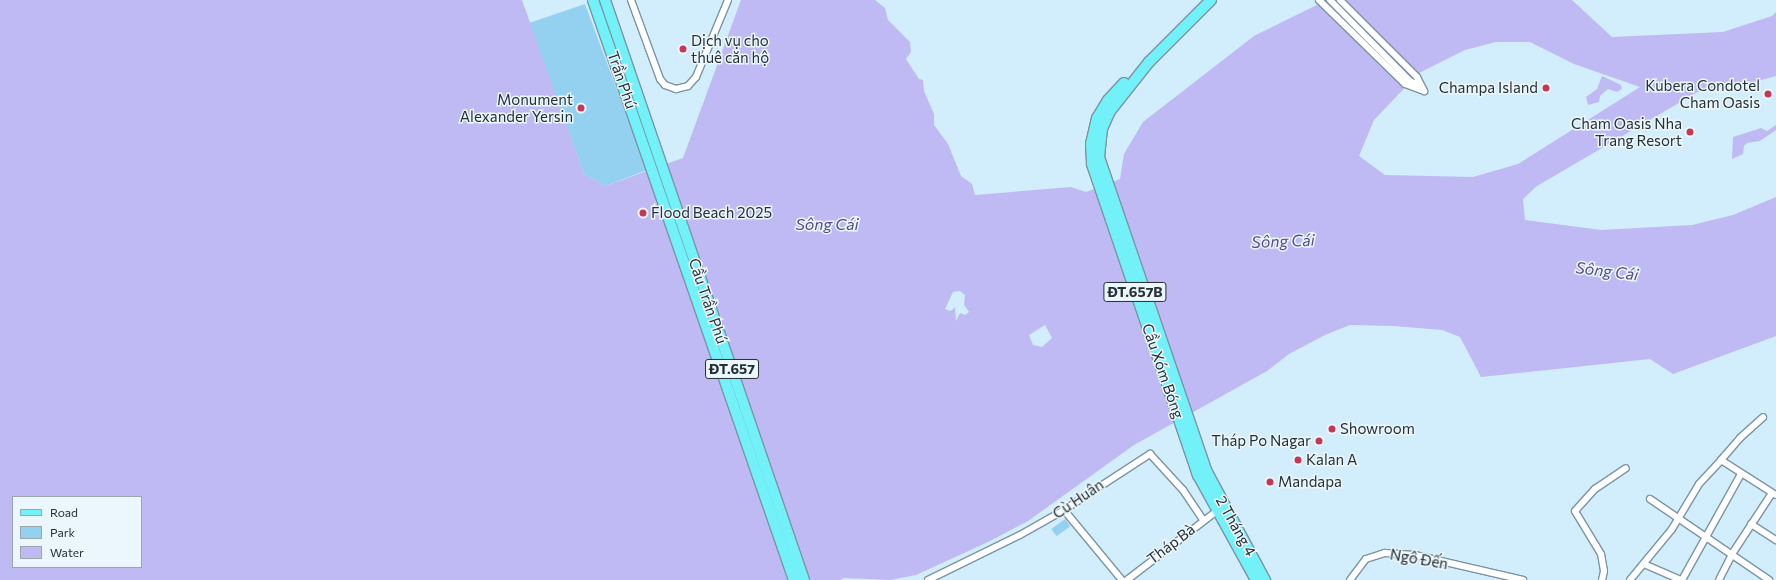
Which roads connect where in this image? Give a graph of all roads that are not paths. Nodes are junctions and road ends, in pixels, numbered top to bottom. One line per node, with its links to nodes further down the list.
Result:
1 (594, 0): 10 (main road, Trần Phú / ĐT.657)
2 (605, 0): 10 (main road, Trần Phú / ĐT.657)
3 (631, 0): 4 (street)
4 (728, 0)
5 (1211, 0): 14 (main road, Cầu Xóm Bóng / ĐT.657B)
6 (1320, 0): 9 (street)
7 (1330, 0): 9 (street)
8 (1340, 0): 9 (street)
9 (1418, 81)
10 (655, 159): 27 (main road, Cầu Trần Phú / ĐT.657); 28 (main road, Cầu Trần Phú / ĐT.657)
11 (1763, 417): 12 (street)
12 (1722, 460): 15 (street); 20 (street)
13 (1626, 468): 36 (street)
14 (1203, 474): 19 (main road, 2 Tháng 4 / ĐT.657B); 33 (main road, 2 Tháng 4 / ĐT.657B)
15 (1741, 474): 16 (street); 23 (street)
16 (1774, 494): 22 (street)
17 (1650, 499): 20 (street)
18 (1064, 510): 21 (street, Cù Huân); 29 (street, Cù Huân); 30 (street)
19 (1217, 511): 21 (street, Tháp Bà); 32 (main road, 2 Tháng 4 / ĐT.657B)
20 (1679, 517): 23 (street); 26 (street)
21 (1203, 520): 31 (street, Tháp Bà)
22 (1751, 524): 24 (street); 25 (street)
23 (1706, 535): 25 (street); 38 (street)
24 (1776, 540)
25 (1732, 554): 39 (street); 40 (street)
26 (1644, 564): 37 (street); 38 (street)
27 (794, 580)
28 (804, 580)
29 (928, 580)
30 (1122, 580)
31 (1127, 580)
32 (1256, 580)
33 (1265, 580)
34 (1350, 580): 35 (street, Ngô Đến)
35 (1523, 580)
36 (1602, 580)
37 (1630, 580)
38 (1682, 580)
39 (1719, 580)
40 (1769, 580)

